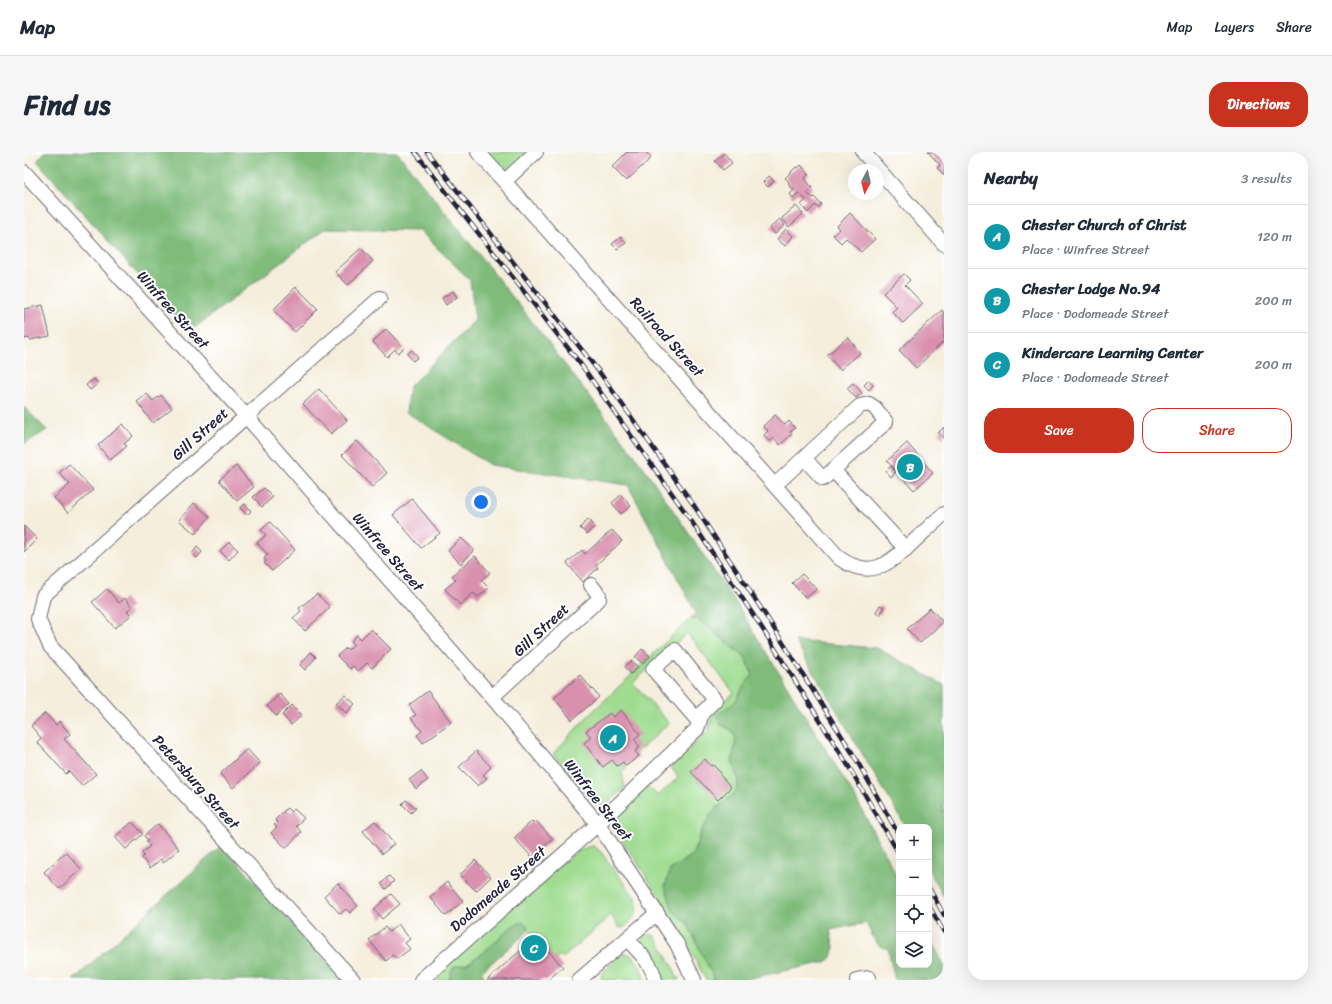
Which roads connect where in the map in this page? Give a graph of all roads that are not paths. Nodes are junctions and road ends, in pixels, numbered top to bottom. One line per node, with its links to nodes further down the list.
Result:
1 (478, 152): 5 (street, Railroad Street)
2 (536, 152): 5 (street)
3 (862, 152): 6 (street)
4 (24, 172): 8 (street, Winfree Street)
5 (505, 181): 11 (street, Railroad Street)
6 (944, 244)
7 (380, 298): 8 (street, Gill Street)
8 (246, 416): 15 (street, Gill Street); 16 (street, Winfree Street)
9 (804, 458): 10 (street); 10 (street); 11 (street)
10 (833, 470): 13 (street)
11 (775, 485): 13 (street, Railroad Street)
12 (944, 514): 13 (street)
13 (906, 549)
14 (591, 585): 16 (street, Gill Street)
15 (43, 596): 21 (street, Petersburg Street)
16 (492, 697): 18 (street, Winfree Street)
17 (699, 722): 17 (street, Dodomeade Street); 18 (street, Dodomeade Street)
18 (598, 824): 19 (street, Winfree Street); 22 (street, Dodomeade Street)
19 (657, 913): 20 (street); 25 (street, Winfree Street)
20 (627, 939): 23 (street); 24 (street)
21 (353, 980)
22 (421, 980)
23 (579, 980)
24 (655, 980)
25 (694, 980)

